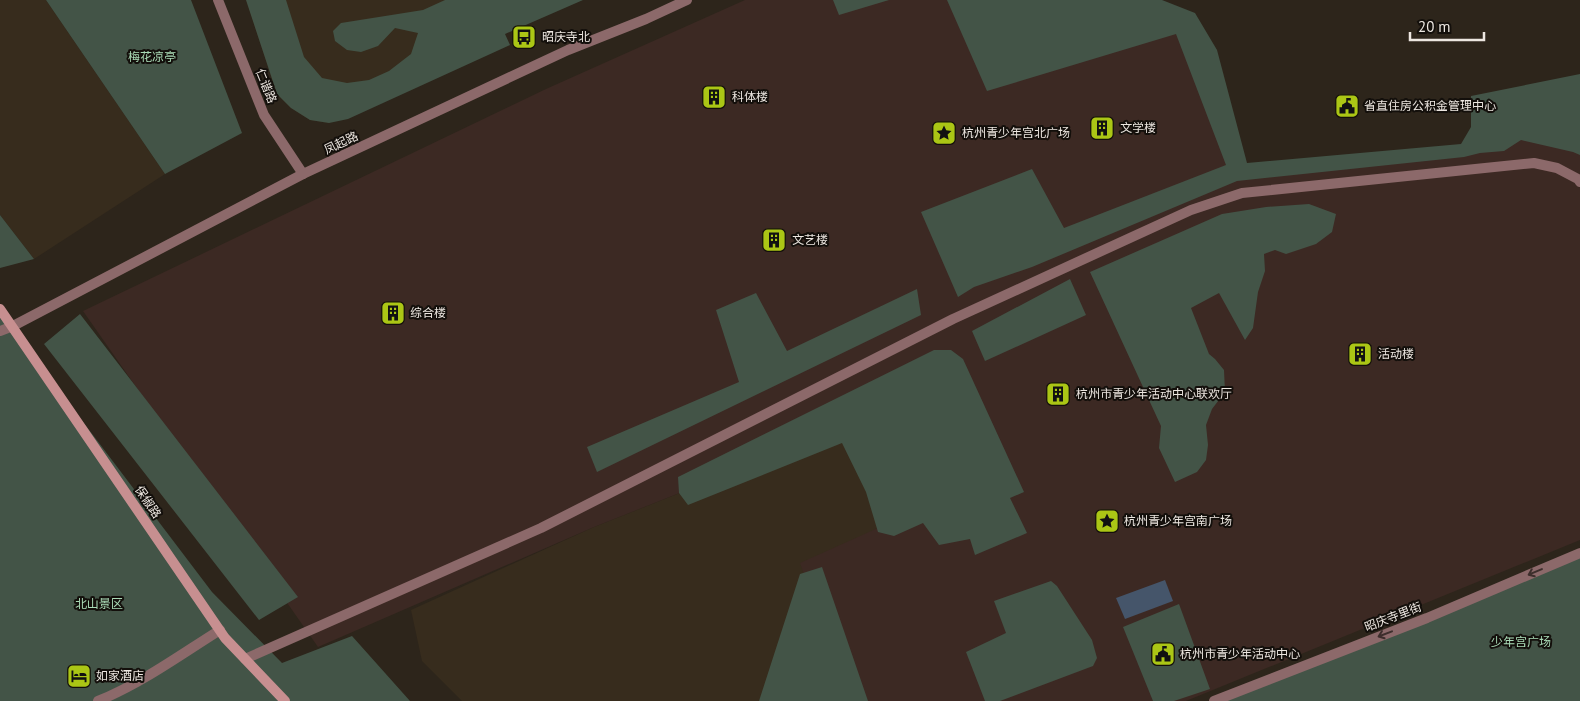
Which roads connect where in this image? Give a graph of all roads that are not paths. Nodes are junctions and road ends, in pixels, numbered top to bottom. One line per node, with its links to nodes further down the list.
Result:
1 (218, 0): 3 (street, 仁谐路)
2 (687, 0): 3 (street, 凤起路)
3 (303, 174): 6 (street, 凤起路)
4 (1580, 182): 10 (street)
5 (0, 309): 6 (main road, 保俶路)
6 (13, 326): 7 (street, 凤起路); 9 (main road, 保俶路)
7 (0, 331)
8 (1580, 553): 13 (street, 昭庆寺里街, one-way to 13)
9 (220, 630): 10 (main road, 保俶路); 11 (street)
10 (245, 659): 12 (main road, 保俶路)
11 (98, 701)
12 (285, 701)
13 (1214, 701)

